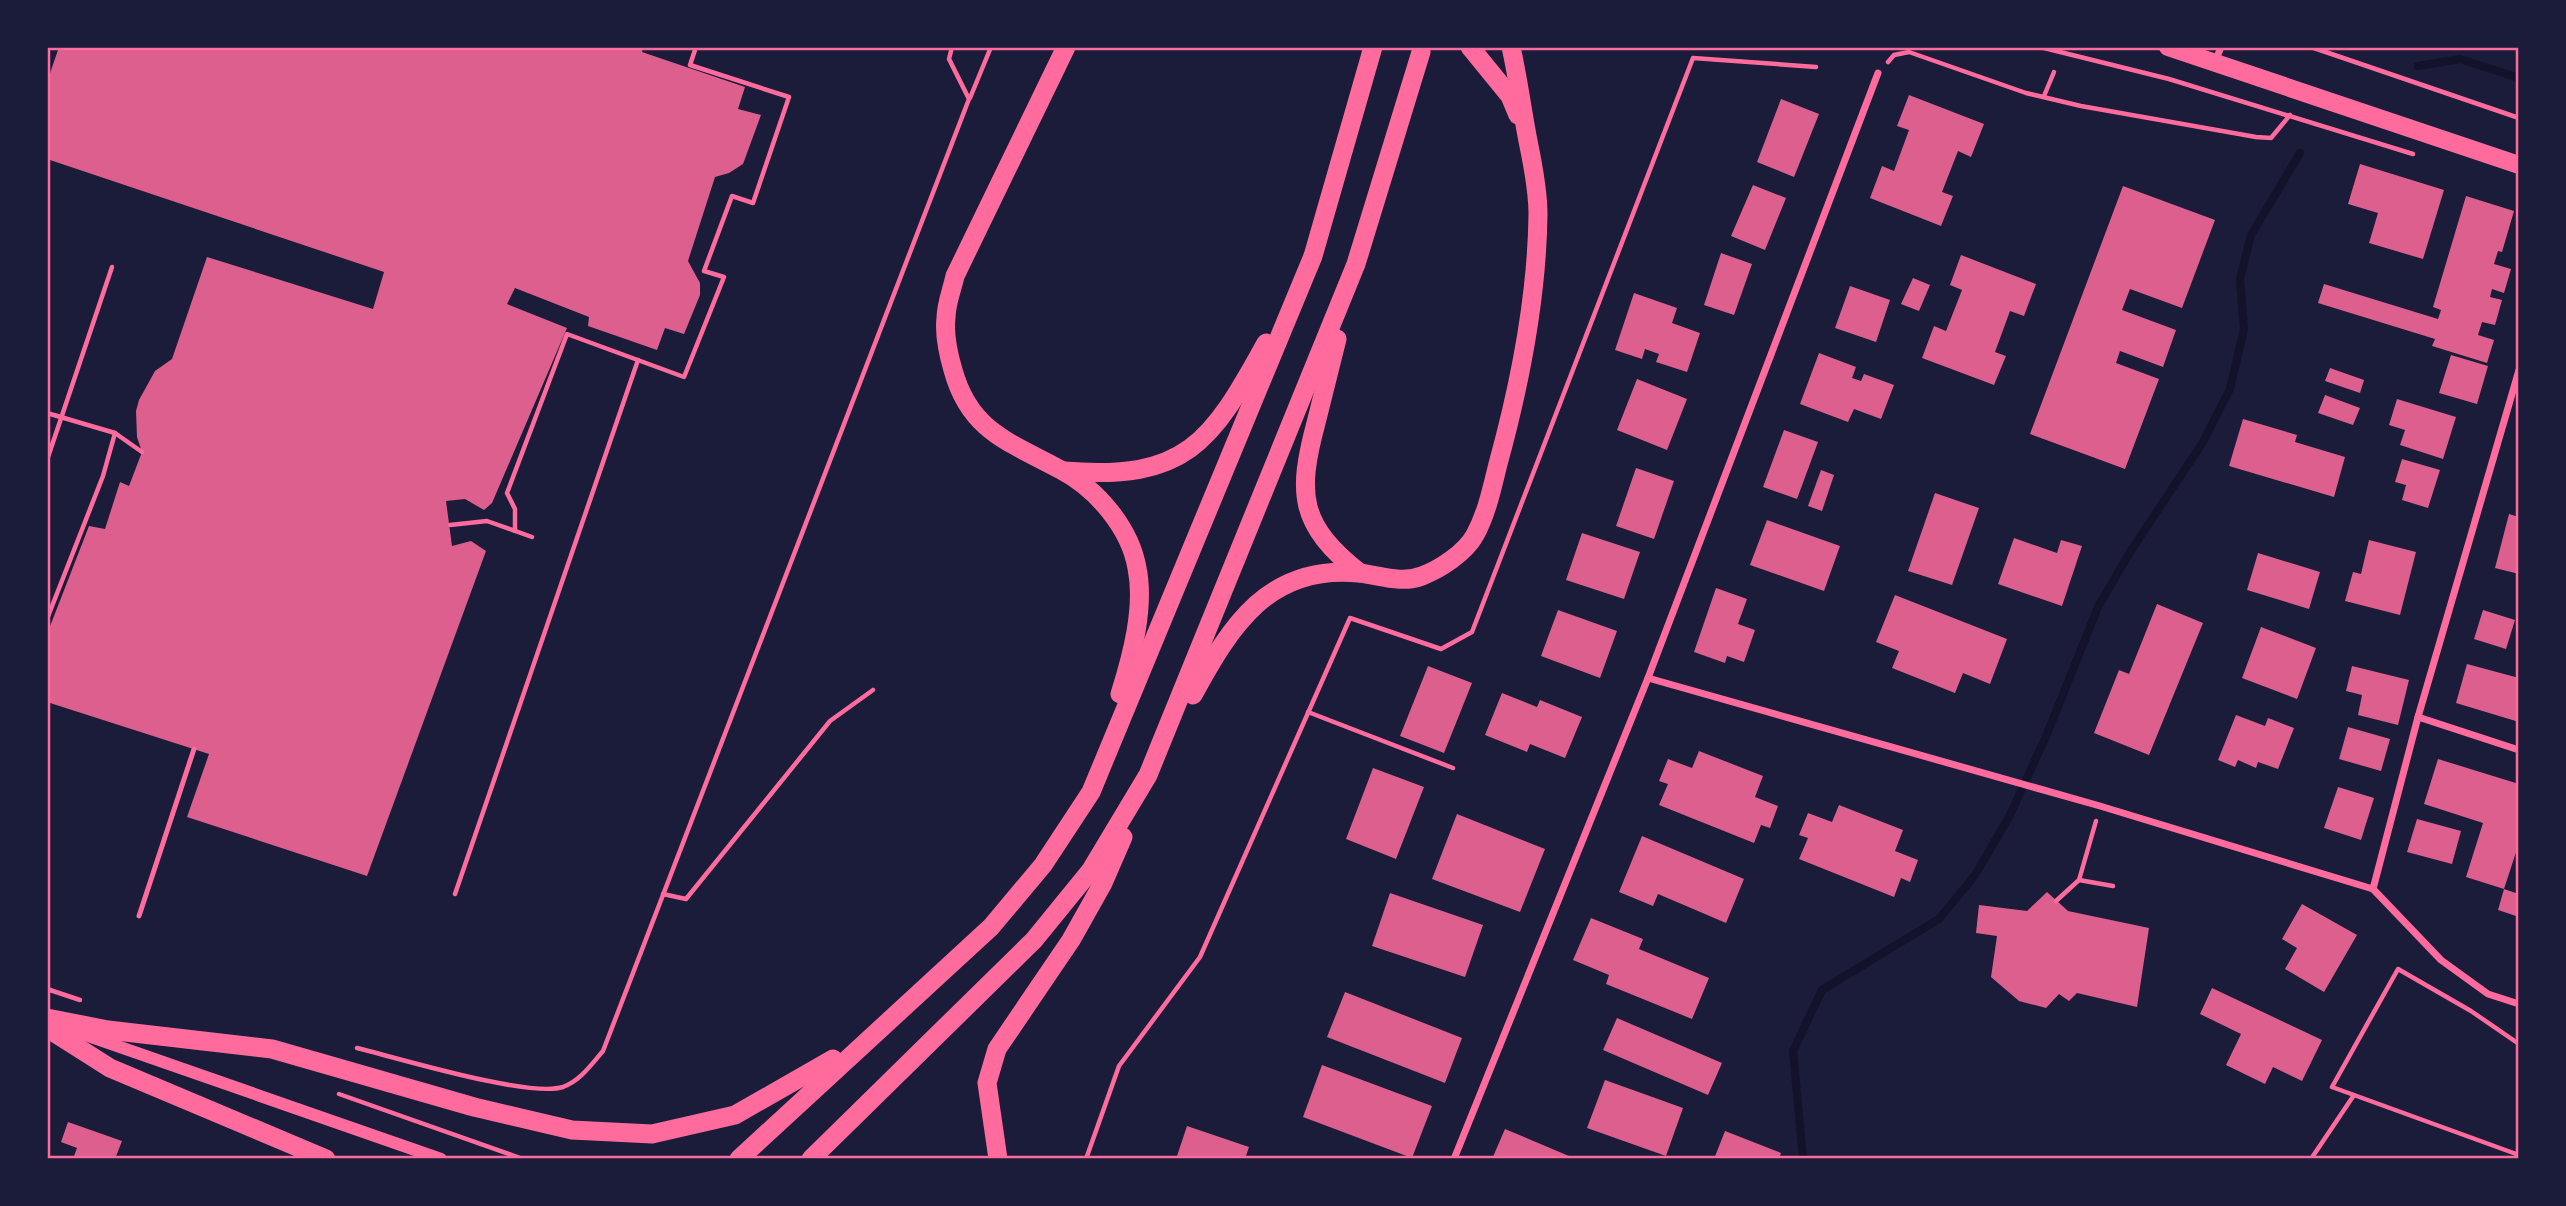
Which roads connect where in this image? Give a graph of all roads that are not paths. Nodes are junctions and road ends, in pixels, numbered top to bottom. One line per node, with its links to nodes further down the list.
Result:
1 (1066, 47): 16 (highway)
2 (1373, 47): 13 (highway)
3 (1470, 47): 9 (highway)
4 (1482, 47): 9 (highway)
5 (1511, 47): 11 (highway)
6 (2168, 47): 8 (main road)
7 (1421, 52): 14 (highway)
8 (2218, 55): 12 (main road)
9 (1490, 68): 11 (highway)
10 (1878, 73): 18 (street)
11 (1528, 139): 17 (highway)
12 (2519, 165)
13 (1313, 256): 16 (highway); 23 (highway)
14 (1356, 264): 17 (highway); 22 (highway)
15 (2519, 370): 19 (street)
16 (1064, 471): 23 (highway)
17 (1360, 573): 22 (highway)
18 (1648, 678): 24 (street); 35 (street)
19 (2418, 717): 21 (street); 24 (street)
20 (194, 749): 25 (lane)
21 (2519, 750)
22 (1152, 769): 33 (highway); 34 (highway)
23 (1091, 792): 29 (highway)
24 (2374, 889): 26 (street)
25 (139, 916)
26 (2519, 1004)
27 (47, 1020): 29 (highway); 31 (street)
28 (47, 1028): 30 (highway)
29 (878, 1030): 32 (highway)
30 (326, 1159)
31 (441, 1159)
32 (738, 1159)
33 (811, 1159)
34 (998, 1159)
35 (1454, 1159)

